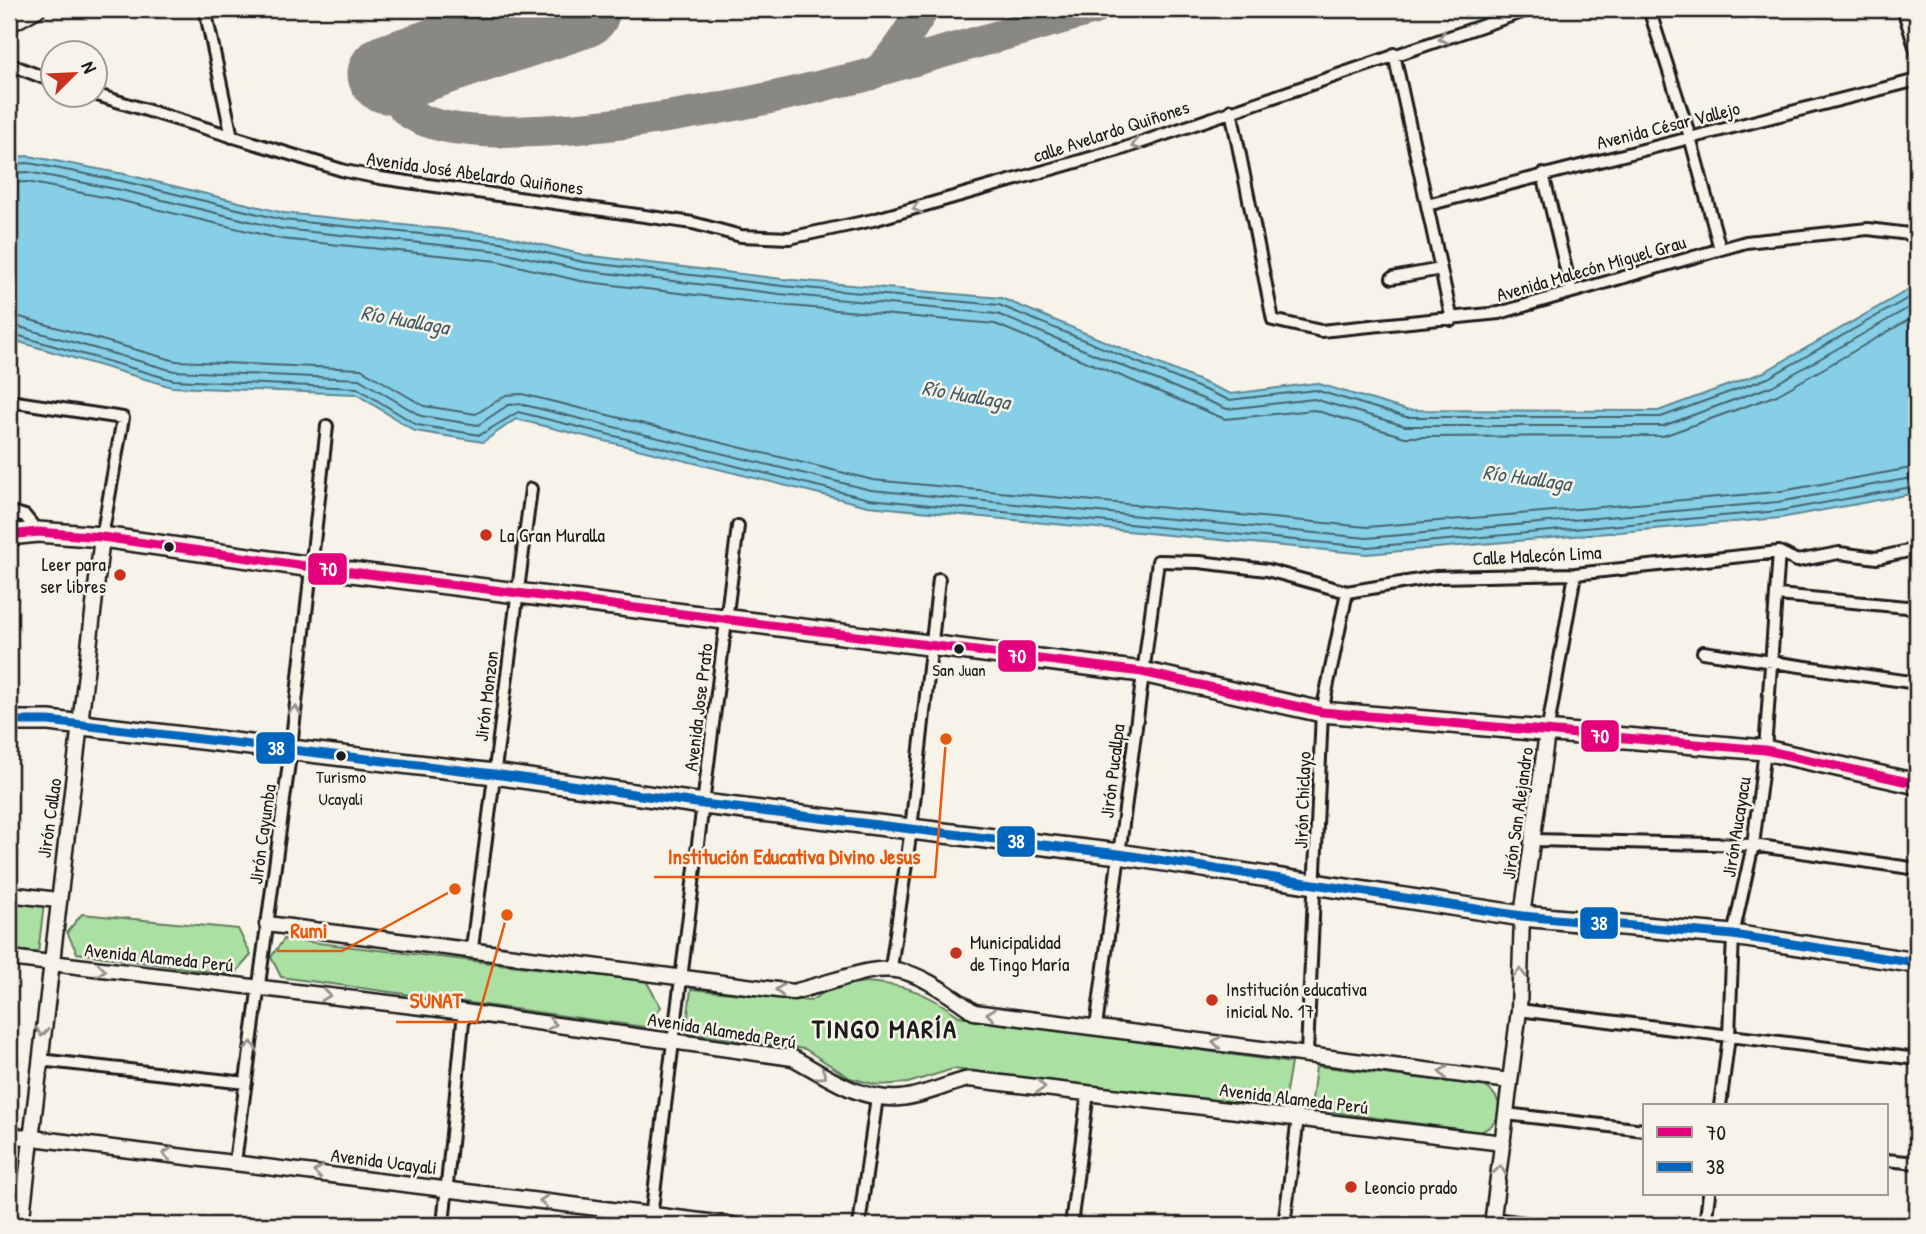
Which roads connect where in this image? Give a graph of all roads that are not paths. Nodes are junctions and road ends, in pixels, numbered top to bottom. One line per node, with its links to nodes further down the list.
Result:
1 (38, 9): 6 (street)
2 (205, 9): 15 (street)
3 (1531, 9): 8 (street, calle Avelardo Quiñones, one-way to 8)
4 (1649, 9): 14 (street)
5 (1903, 9): 7 (street)
6 (9, 25)
7 (1917, 53)
8 (1394, 54): 13 (street, calle Avelardo Quiñones); 17 (street)
9 (9, 64): 10 (street)
10 (38, 75)
11 (1917, 80): 14 (street, Avenida César Vallejo)
12 (108, 98): 15 (street, Avenida José Abelardo Quiñones)
13 (1231, 110): 18 (street, calle Avelardo Quiñones, one-way to 18); 24 (street, Avenida Malecón Miguel Grau)
14 (1690, 136): 16 (street, Avenida César Vallejo); 20 (street)
15 (232, 137): 18 (street, Avenida José Abelardo Quiñones)
16 (1543, 174): 17 (street, Avenida César Vallejo); 23 (street)
17 (1427, 205): 21 (street)
18 (693, 223)
19 (1917, 235): 20 (street, Avenida Malecón Miguel Grau)
20 (1720, 248): 23 (street, Avenida Malecón Miguel Grau)
21 (1441, 269): 22 (street); 24 (street)
22 (1392, 278)
23 (1571, 290): 24 (street, Avenida Malecón Miguel Grau)
24 (1452, 320)
25 (9, 401): 32 (street, Jirón Callao)
26 (327, 426): 36 (street, Jirón Cayumba)
27 (531, 489): 40 (street, Jirón Monzon)
28 (9, 511): 30 (street)
29 (738, 526): 43 (street, Avenida Jose Prato)
30 (38, 532): 31 (highway); 32 (highway)
31 (9, 535)
32 (102, 537): 36 (highway); 51 (street, Jirón Callao)
33 (1917, 548): 34 (street, Calle Malecón Lima)
34 (1779, 552): 37 (street, Calle Malecón Lima); 41 (street, Jirón Aucayacu)
35 (1157, 561): 39 (street, Calle Malecón Lima); 47 (street, Jirón Pucallpa)
36 (312, 567): 40 (highway); 53 (street, Jirón Cayumba, one-way to 36)
37 (1575, 574): 39 (street, Calle Malecón Lima); 52 (street, Jirón San Alejandro)
38 (939, 579): 44 (street)
39 (1347, 592): 49 (street, Jirón Chiclayo)
40 (517, 593): 43 (highway); 55 (street, Jirón Monzon)
41 (1778, 595): 42 (street); 46 (street, Jirón Aucayacu)
42 (1917, 608)
43 (726, 620): 44 (highway); 57 (street, Avenida Jose Prato)
44 (932, 645): 47 (highway); 58 (street)
45 (1703, 652): 46 (street)
46 (1769, 660): 48 (street); 54 (street, Jirón Aucayacu)
47 (1142, 672): 49 (highway); 61 (street, Jirón Pucallpa)
48 (1917, 683)
49 (1322, 712): 52 (highway); 63 (street, Jirón Chiclayo)
50 (9, 721): 51 (highway)
51 (81, 725): 53 (highway); 65 (street, Jirón Callao)
52 (1547, 733): 54 (highway); 59 (street, Jirón San Alejandro)
53 (291, 748): 55 (highway); 67 (street, Jirón Cayumba)
54 (1765, 750): 56 (highway); 60 (street, Jirón Aucayacu)
55 (494, 774): 57 (highway); 69 (street, Jirón Monzon)
56 (1917, 784)
57 (703, 804): 58 (highway); 74 (street, Avenida Jose Prato)
58 (911, 829): 61 (highway); 73 (street)
59 (1534, 840): 60 (street); 66 (street, Jirón San Alejandro)
60 (1753, 845): 62 (street); 68 (street, Jirón Aucayacu)
61 (1119, 854): 63 (highway); 78 (street, Jirón Pucallpa)
62 (1917, 869)
63 (1316, 886): 66 (highway); 81 (street, Jirón Chiclayo)
64 (9, 894): 65 (street)
65 (57, 900): 72 (street, Jirón Callao)
66 (1522, 916): 68 (highway); 76 (street, Jirón San Alejandro, one-way to 66)
67 (267, 924): 69 (street); 75 (street, Jirón Cayumba)
68 (1733, 935): 71 (highway); 79 (street, Jirón Aucayacu)
69 (472, 948): 74 (street)
70 (9, 958): 72 (street, Avenida Alameda Perú)
71 (1917, 963)
72 (50, 965): 75 (street, Avenida Alameda Perú, one-way to 75); 82 (street, Jirón Callao, one-way to 82)
73 (891, 968): 74 (street, one-way to 74); 78 (street, one-way to 73)
74 (681, 977): 80 (street, Avenida Jose Prato)
75 (259, 987): 77 (street, Avenida Alameda Perú, one-way to 77); 85 (street, Jirón Cayumba, one-way to 75)
76 (1519, 1010): 79 (street); 84 (street, Jirón San Alejandro)
77 (464, 1012): 80 (street, Avenida Alameda Perú, one-way to 80); 98 (street)
78 (1096, 1027): 81 (street, one-way to 78)
79 (1729, 1036): 83 (street); 88 (street, Jirón Aucayacu)
80 (673, 1040): 87 (street, Avenida Alameda Perú, one-way to 87); 101 (street, Avenida Jose Prato)
81 (1307, 1053): 84 (street, one-way to 81)
82 (39, 1059): 85 (street); 93 (street, Jirón Callao)
83 (1917, 1059)
84 (1510, 1081): 89 (street, Jirón San Alejandro)
85 (246, 1083): 96 (street, Jirón Cayumba)
86 (1088, 1093): 87 (street, Avenida Alameda Perú, one-way to 86); 90 (street, Avenida Alameda Perú); 107 (street)
87 (877, 1097): 106 (street)
88 (1720, 1104)
89 (1506, 1114): 91 (street); 94 (street, Jirón San Alejandro)
90 (1298, 1118): 94 (street, Avenida Alameda Perú); 108 (street)
91 (1643, 1130)
92 (9, 1135): 93 (street, Avenida Ucayali)
93 (29, 1138): 96 (street, Avenida Ucayali, one-way to 93); 103 (street, Jirón Callao)
94 (1503, 1143): 102 (street, Jirón San Alejandro, one-way to 94)
95 (1888, 1160): 97 (street)
96 (235, 1162): 98 (street, Avenida Ucayali, one-way to 96)
97 (1917, 1163)
98 (447, 1188): 101 (street, Avenida Ucayali, one-way to 98); 104 (street)
99 (1709, 1196): 110 (street)
100 (1917, 1205): 111 (street)
101 (650, 1220): 105 (street, Avenida Ucayali)
102 (1493, 1222): 109 (street)
103 (21, 1225)
104 (443, 1225)
105 (733, 1225)
106 (859, 1225)
107 (1070, 1225)
108 (1284, 1225)
109 (1541, 1225)
110 (1705, 1225)
111 (1915, 1225)

